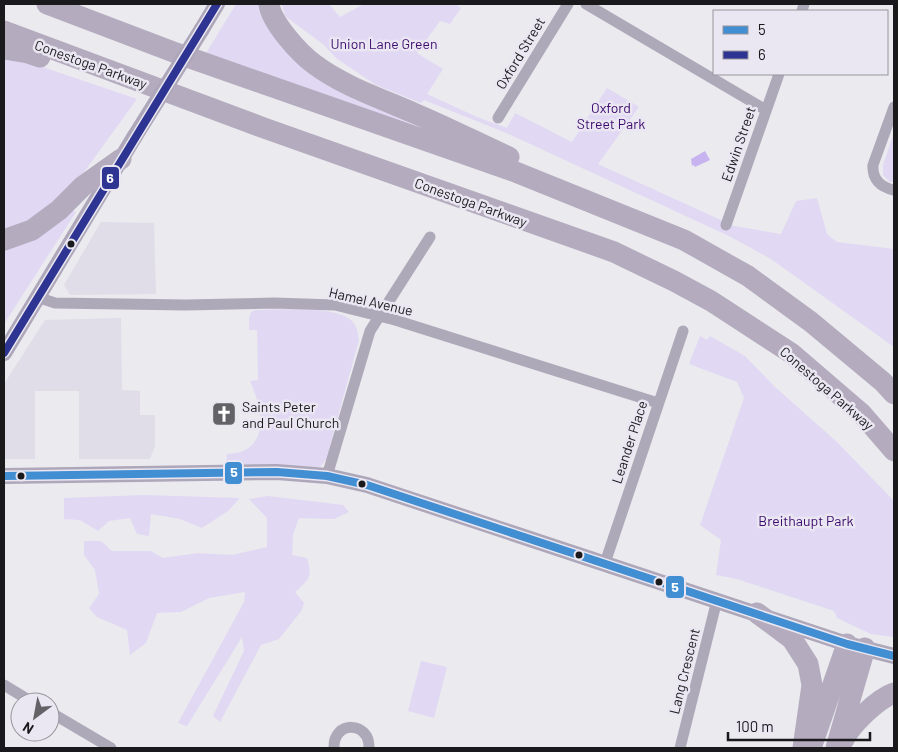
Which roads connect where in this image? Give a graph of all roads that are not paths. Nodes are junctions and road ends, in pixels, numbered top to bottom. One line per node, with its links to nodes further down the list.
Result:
1 (47, 4): 15 (highway)
2 (217, 4): 13 (main road, bridge)
3 (269, 4): 15 (highway)
4 (568, 4): 11 (street, Oxford Street)
5 (586, 4): 10 (street)
6 (4, 32): 12 (highway, Conestoga Parkway)
7 (4, 49): 12 (highway)
8 (779, 75): 10 (street, Edwin Street)
9 (894, 107): 14 (street)
10 (766, 110): 16 (street, Edwin Street)
11 (498, 118)
12 (264, 128): 27 (highway, Conestoga Parkway)
13 (121, 159): 18 (highway); 19 (main road)
14 (894, 190)
15 (611, 210): 21 (highway)
16 (726, 225)
17 (430, 237): 20 (street)
18 (4, 240)
19 (38, 298): 20 (street, Hamel Avenue); 23 (main road)
20 (378, 316): 26 (street, Hamel Avenue); 29 (street)
21 (811, 322): 24 (highway); 25 (highway)
22 (683, 331): 26 (street, Leander Place)
23 (4, 353)
24 (894, 376)
25 (894, 394)
26 (658, 403): 30 (street, Leander Place)
27 (894, 451)
28 (4, 476): 29 (main road)
29 (328, 476): 30 (main road)
30 (605, 563): 31 (main road)
31 (717, 600): 32 (main road); 40 (street, Lang Crescent)
32 (757, 612): 33 (main road); 41 (highway)
33 (856, 646): 34 (main road); 42 (highway); 43 (highway)
34 (894, 656)
35 (894, 693): 43 (highway)
36 (60, 718): 37 (street)
37 (112, 748)
38 (334, 748): 39 (street)
39 (370, 748)
40 (680, 748)
41 (803, 748)
42 (810, 748)
43 (838, 748)

